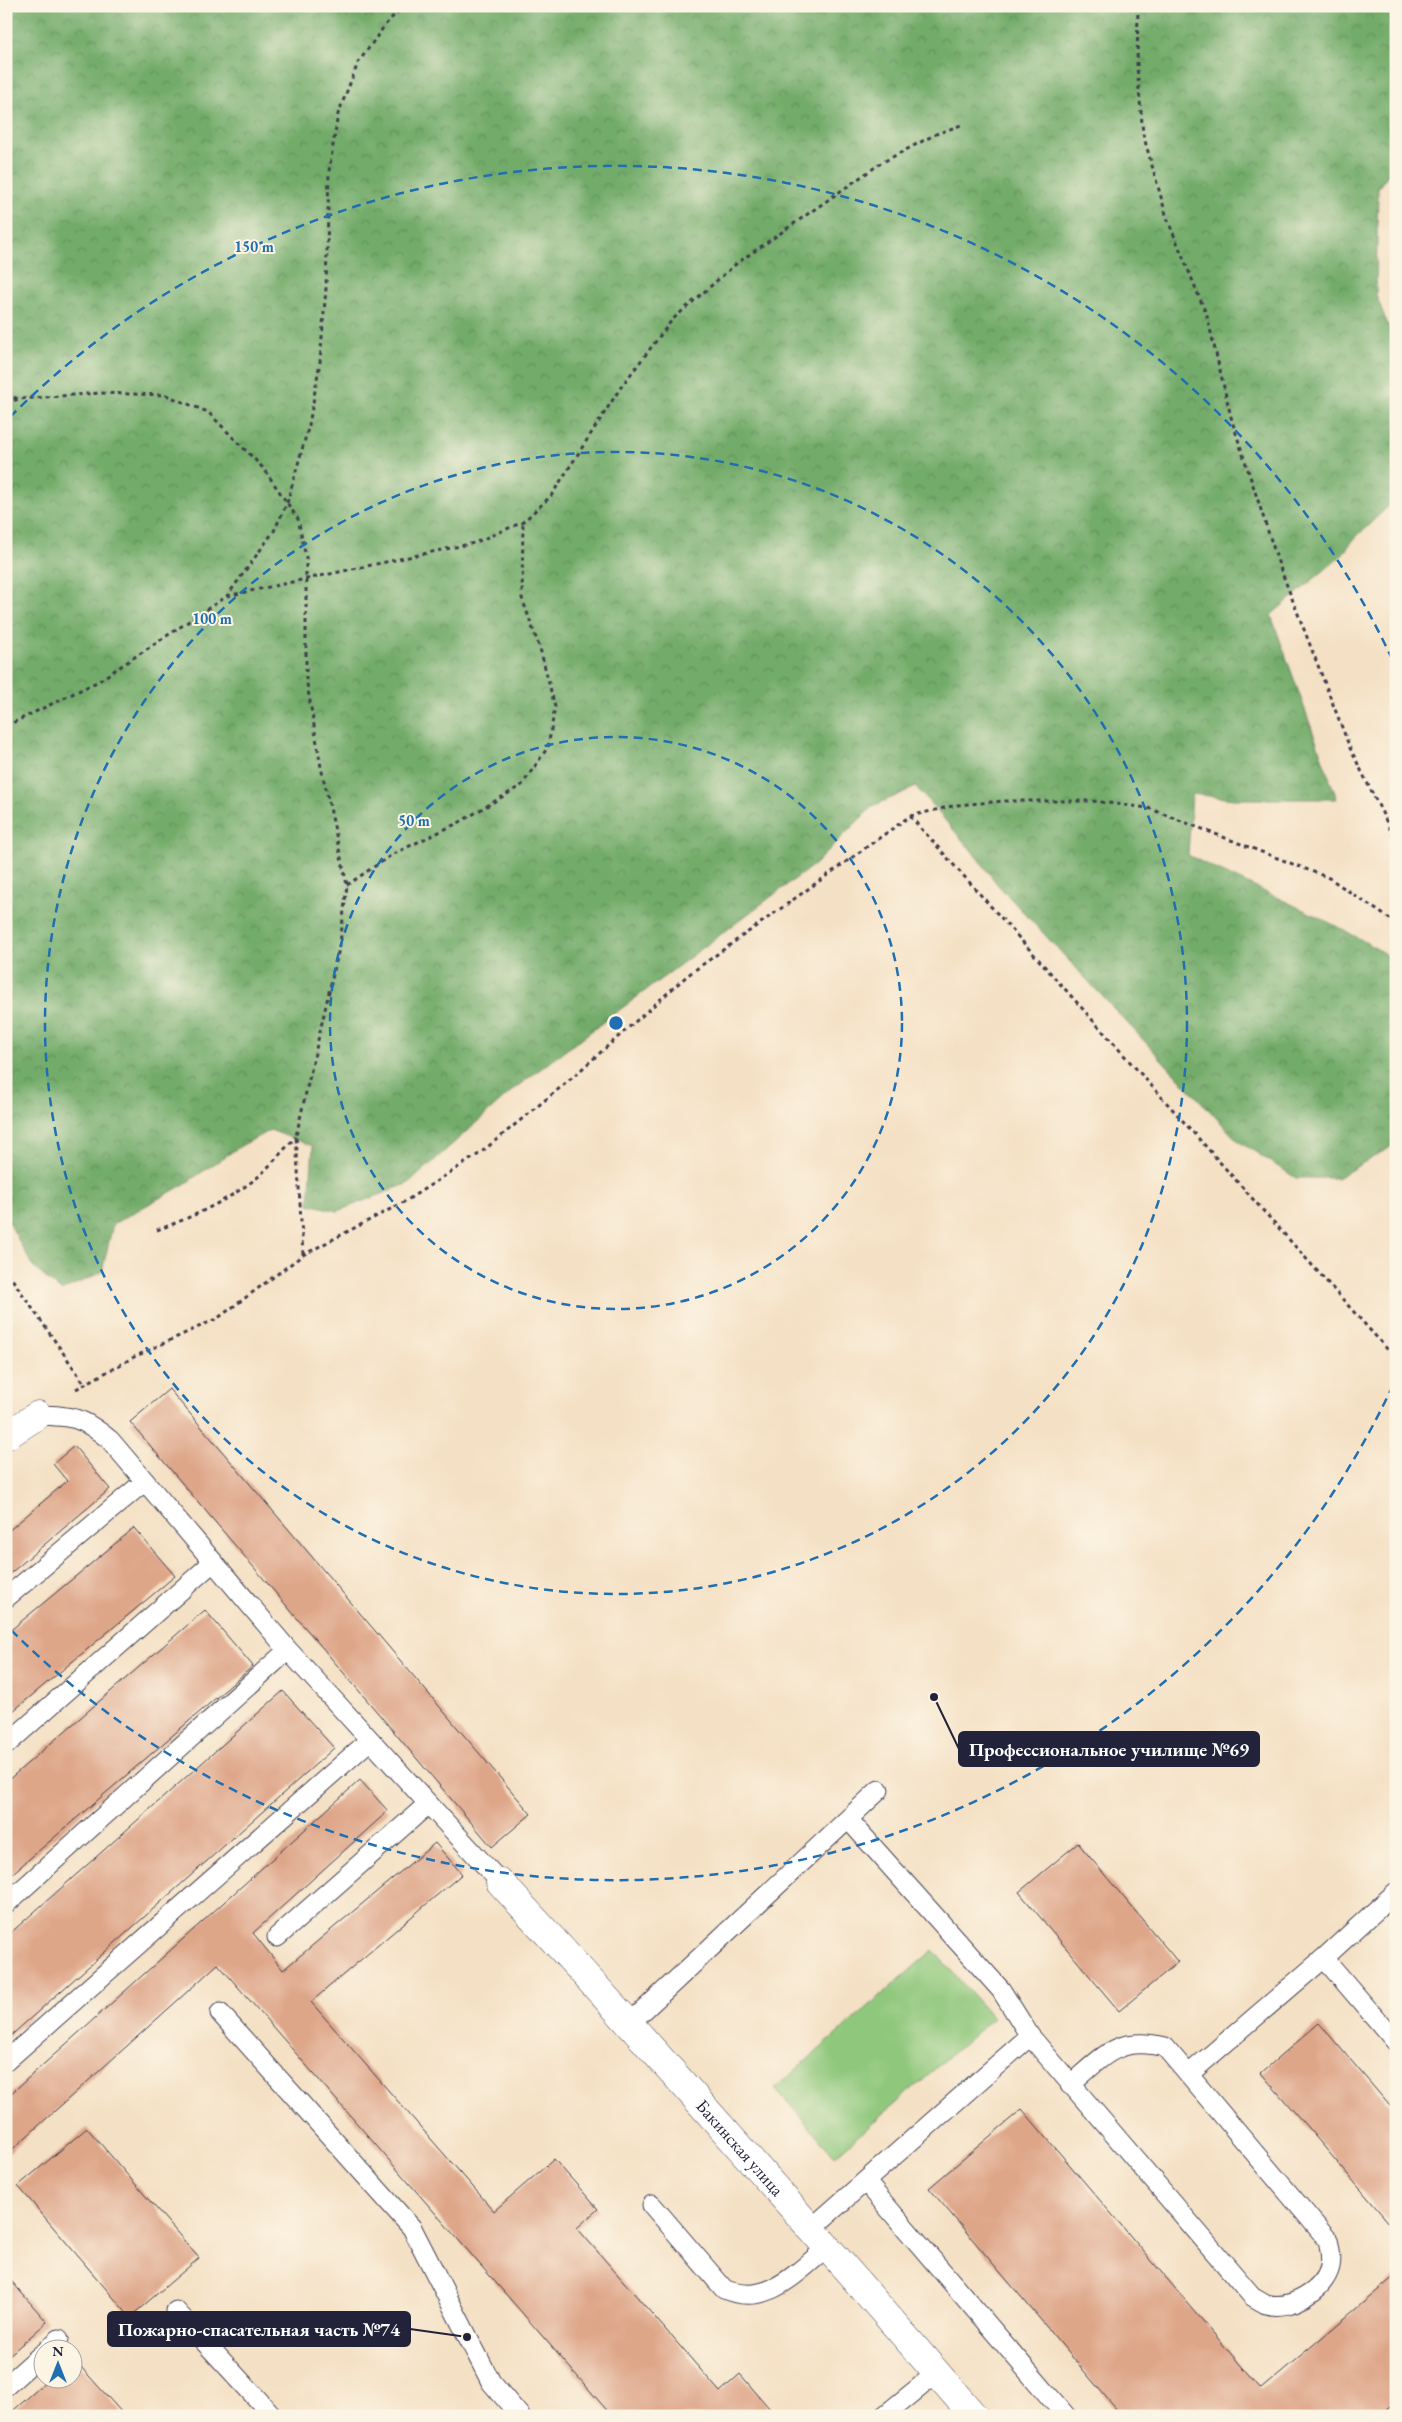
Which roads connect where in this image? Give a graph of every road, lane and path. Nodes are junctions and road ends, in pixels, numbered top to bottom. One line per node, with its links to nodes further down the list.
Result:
1 (403, 6): 7 (path)
2 (1138, 6): 13 (path)
3 (964, 124): 8 (path)
4 (6, 395): 5 (path)
5 (20, 399): 6 (path); 7 (path)
6 (6, 402)
7 (287, 503): 9 (path); 10 (path)
8 (523, 522): 9 (path); 14 (path)
9 (306, 580): 10 (path); 14 (path)
10 (227, 596): 11 (path)
11 (6, 726)
12 (910, 816): 15 (path); 18 (path); 20 (path)
13 (1396, 841)
14 (348, 885): 16 (path)
15 (1396, 923)
16 (296, 1136): 17 (path); 18 (path)
17 (157, 1230)
18 (303, 1255): 21 (path)
19 (6, 1275): 21 (path)
20 (1396, 1359)
21 (84, 1383): 22 (path)
22 (38, 1415): 23 (street); 24 (lane)
23 (7, 1434)
24 (145, 1481): 25 (lane); 26 (lane)
25 (212, 1563): 27 (lane); 29 (lane)
26 (6, 1598)
27 (288, 1650): 28 (lane); 35 (lane)
28 (369, 1741): 31 (lane); 42 (lane)
29 (6, 1745)
30 (879, 1790): 32 (lane)
31 (427, 1805): 33 (lane); 36 (lane)
32 (848, 1819): 39 (lane); 40 (lane)
33 (500, 1882): 39 (street, Бакинская улица)
34 (1396, 1892): 37 (lane)
35 (6, 1904)
36 (278, 1938)
37 (1324, 1958): 41 (lane); 43 (lane)
38 (220, 2013): 53 (lane)
39 (630, 2023): 47 (street, Бакинская улица)
40 (1030, 2036): 44 (lane); 45 (lane)
41 (1396, 2042)
42 (6, 2061)
43 (1189, 2074): 44 (lane); 44 (lane)
44 (1070, 2084)
45 (864, 2181): 47 (lane); 56 (lane)
46 (652, 2206): 47 (lane)
47 (820, 2237): 50 (street, Бакинская улица)
48 (176, 2311): 52 (lane)
49 (32, 2363): 51 (lane)
50 (937, 2373): 54 (lane); 55 (street, Бакинская улица)
51 (6, 2386)
52 (273, 2416)
53 (520, 2416)
54 (884, 2416)
55 (974, 2416)
56 (1066, 2416)

